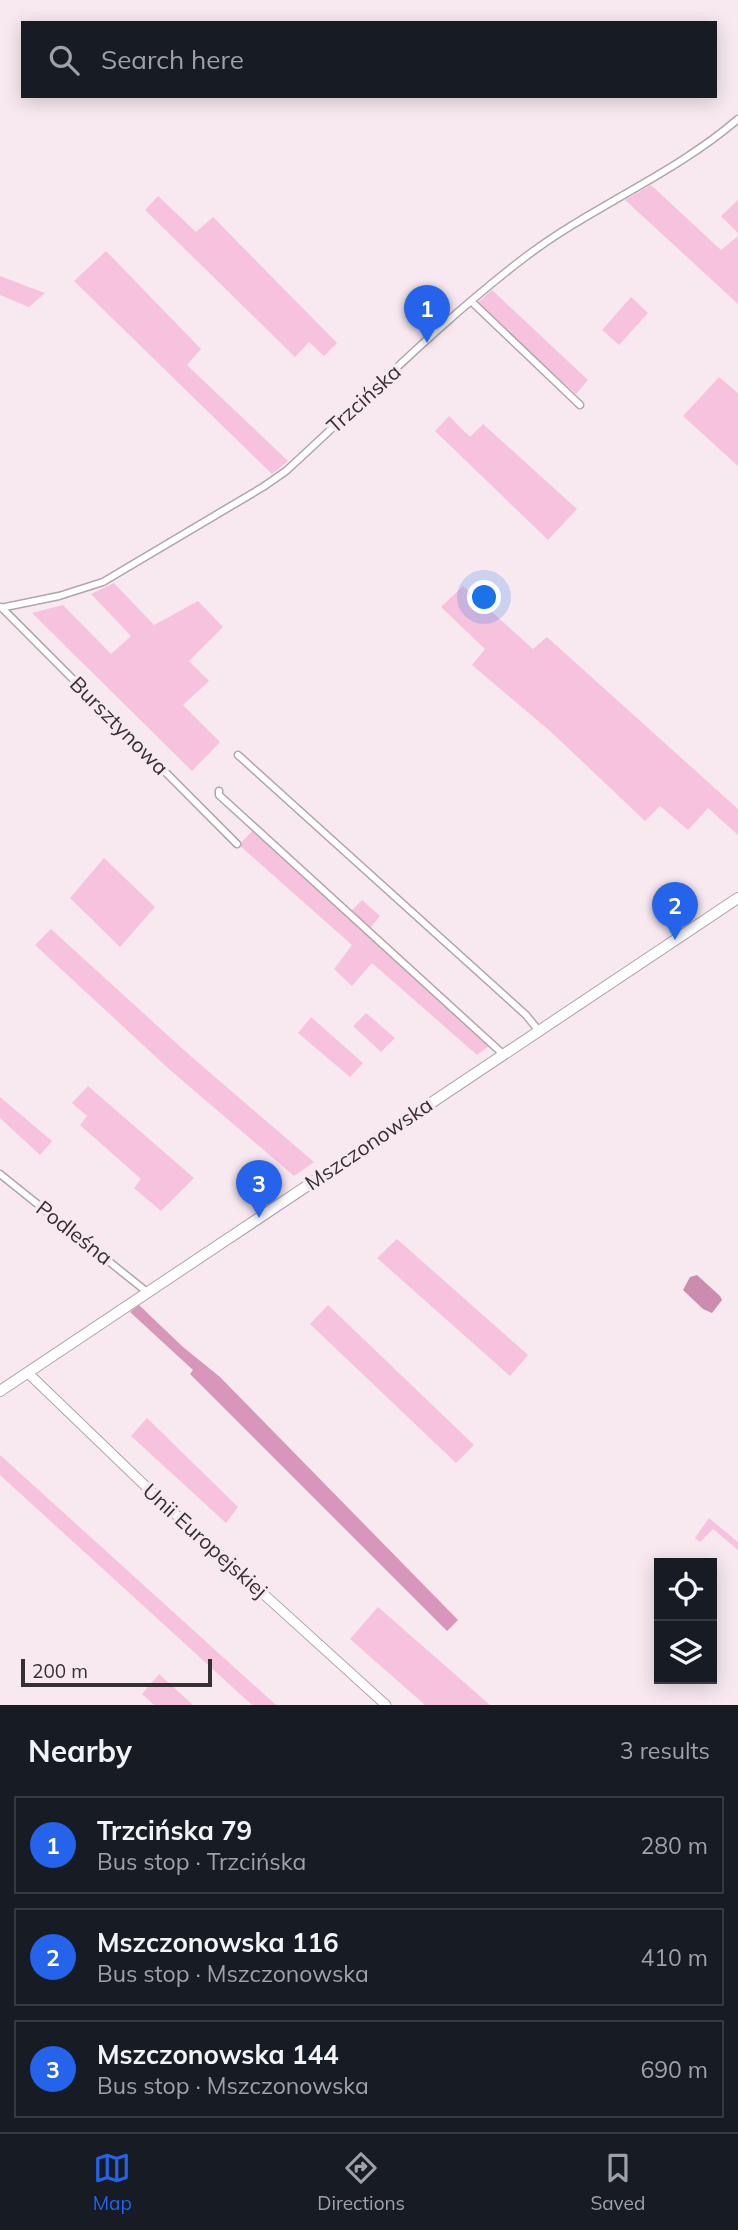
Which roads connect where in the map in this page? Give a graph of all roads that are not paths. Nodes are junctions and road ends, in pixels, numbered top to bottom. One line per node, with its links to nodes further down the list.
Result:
1 (738, 120): 2 (street, Trzcińska)
2 (472, 302): 3 (street); 4 (street, Trzcińska)
3 (580, 405)
4 (1, 608): 7 (street, Bursztynowa)
5 (238, 755): 9 (street)
6 (219, 791): 10 (street)
7 (237, 844)
8 (738, 898): 9 (main road, Mszczonowska)
9 (539, 1031): 10 (main road, Mszczonowska)
10 (504, 1055): 12 (main road, Mszczonowska)
11 (0, 1174): 12 (street, Podleśna)
12 (147, 1292): 13 (main road, Mszczonowska)
13 (29, 1373): 14 (main road, Mszczonowska); 15 (main road, Unii Europejskiej)
14 (0, 1391)
15 (386, 1705)

